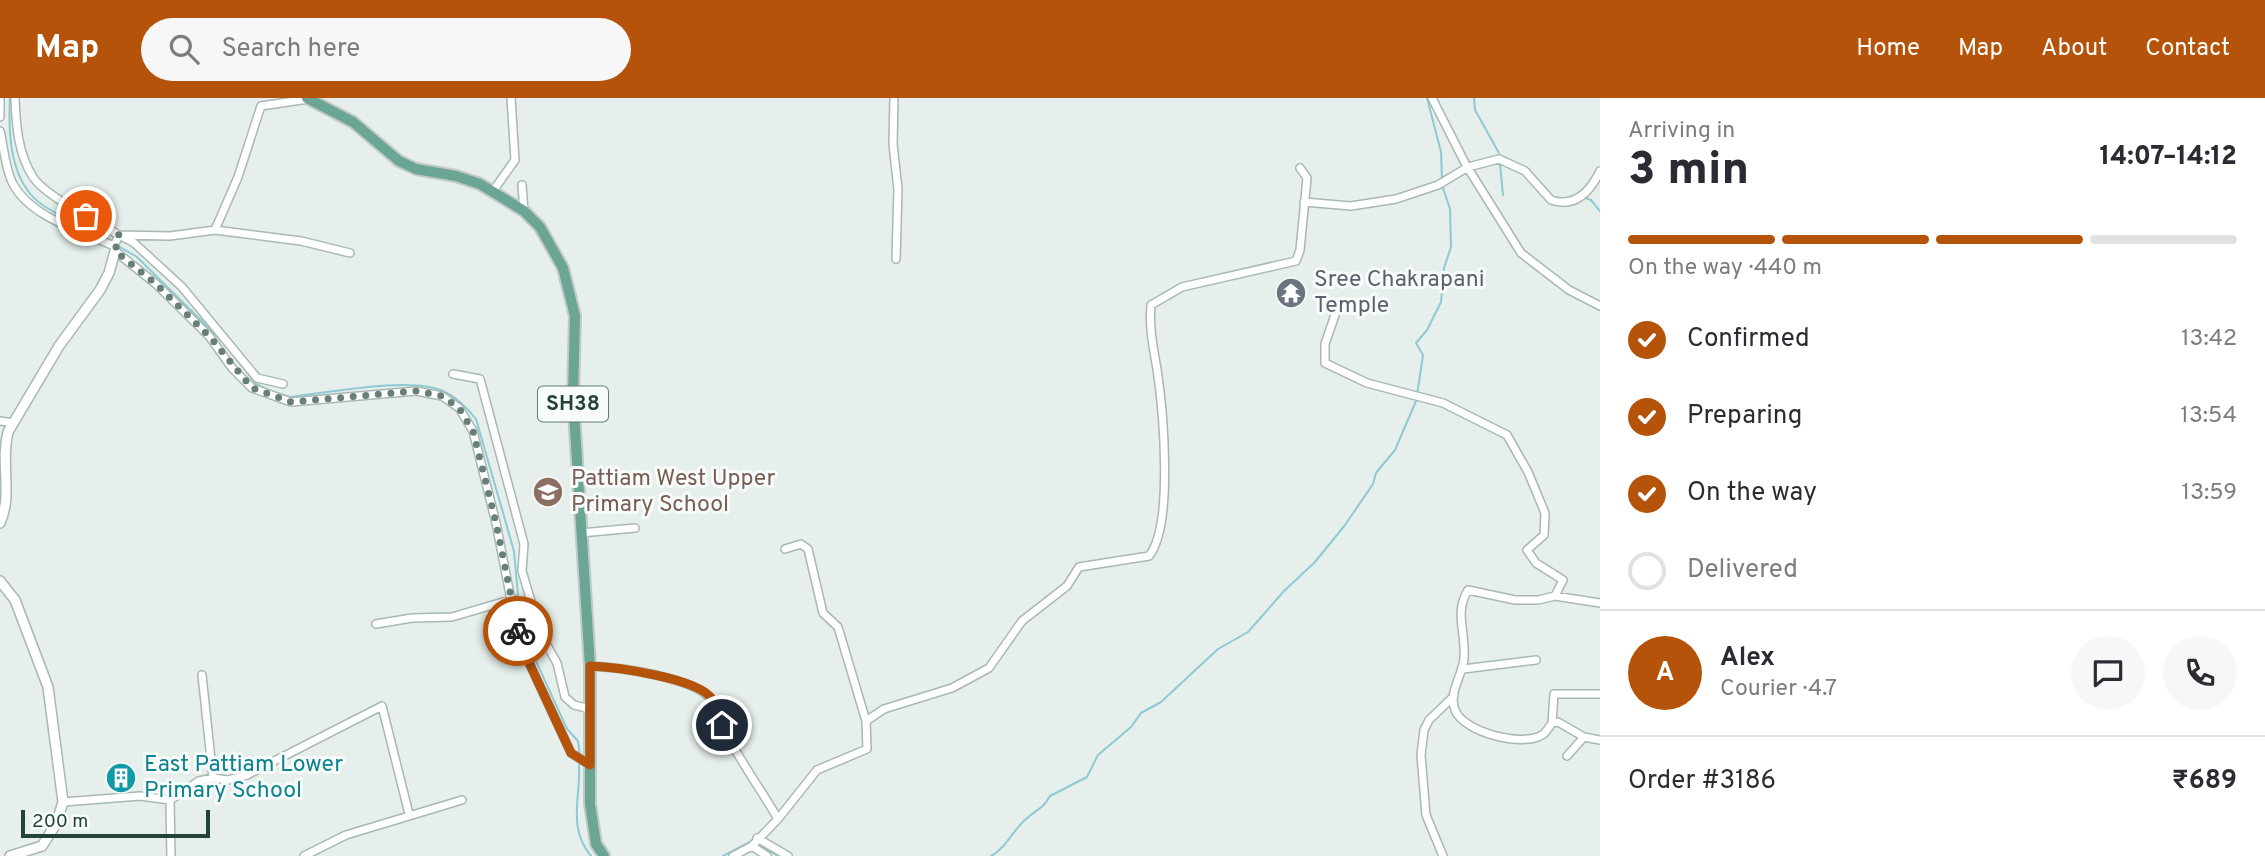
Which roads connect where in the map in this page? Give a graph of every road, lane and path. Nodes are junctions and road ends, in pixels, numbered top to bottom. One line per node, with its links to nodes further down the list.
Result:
1 (0, 98): 7 (street)
2 (15, 98): 17 (street)
3 (511, 98): 13 (street)
4 (894, 98): 20 (street)
5 (1432, 98): 9 (street)
6 (308, 99): 13 (main road, SH38); 16 (street)
7 (0, 117)
8 (0, 131): 18 (street)
9 (1468, 167): 11 (street); 14 (street); 21 (street)
10 (1300, 168): 14 (street)
11 (1600, 171)
12 (522, 185): 15 (street)
13 (493, 191): 15 (main road, SH38)
14 (1304, 202): 43 (street)
15 (524, 211): 29 (main road, SH38)
16 (215, 230): 17 (street); 19 (street)
17 (119, 235): 18 (street); 24 (street)
18 (115, 248): 26 (street); 33 (street)
19 (349, 253)
20 (896, 259)
21 (1600, 306)
22 (1336, 312): 32 (street)
23 (453, 374): 42 (street)
24 (283, 384)
25 (0, 421): 26 (street)
26 (13, 423): 27 (street)
27 (0, 523)
28 (635, 528): 29 (street)
29 (581, 533): 37 (main road, SH38)
30 (785, 549): 43 (street)
31 (0, 581): 52 (street)
32 (1555, 596): 34 (street); 38 (street)
33 (513, 599): 35 (street); 48 (street)
34 (1600, 603)
35 (376, 624)
36 (1536, 660): 38 (street)
37 (590, 666): 42 (main road, SH38); 54 (street)
38 (1463, 668): 41 (street)
39 (202, 675): 49 (street)
40 (1600, 694): 44 (street)
41 (1454, 696): 44 (street); 64 (street)
42 (590, 709): 48 (main road, SH38)
43 (866, 721): 54 (street)
44 (1552, 723): 45 (street)
45 (1584, 737): 46 (street); 47 (street)
46 (1600, 740)
47 (1567, 756)
48 (590, 765): 60 (main road, SH38)
49 (213, 778): 50 (street); 53 (street)
50 (170, 800): 52 (street); 58 (street)
51 (462, 800): 53 (street)
52 (63, 802): 57 (street)
53 (409, 814): 59 (street)
54 (778, 819): 55 (street)
55 (757, 838): 56 (street); 63 (street)
56 (752, 846): 61 (street); 62 (street)
57 (10, 856)
58 (170, 856)
59 (304, 856)
60 (604, 856)
61 (733, 856)
62 (767, 856)
63 (788, 856)
64 (1443, 856)

